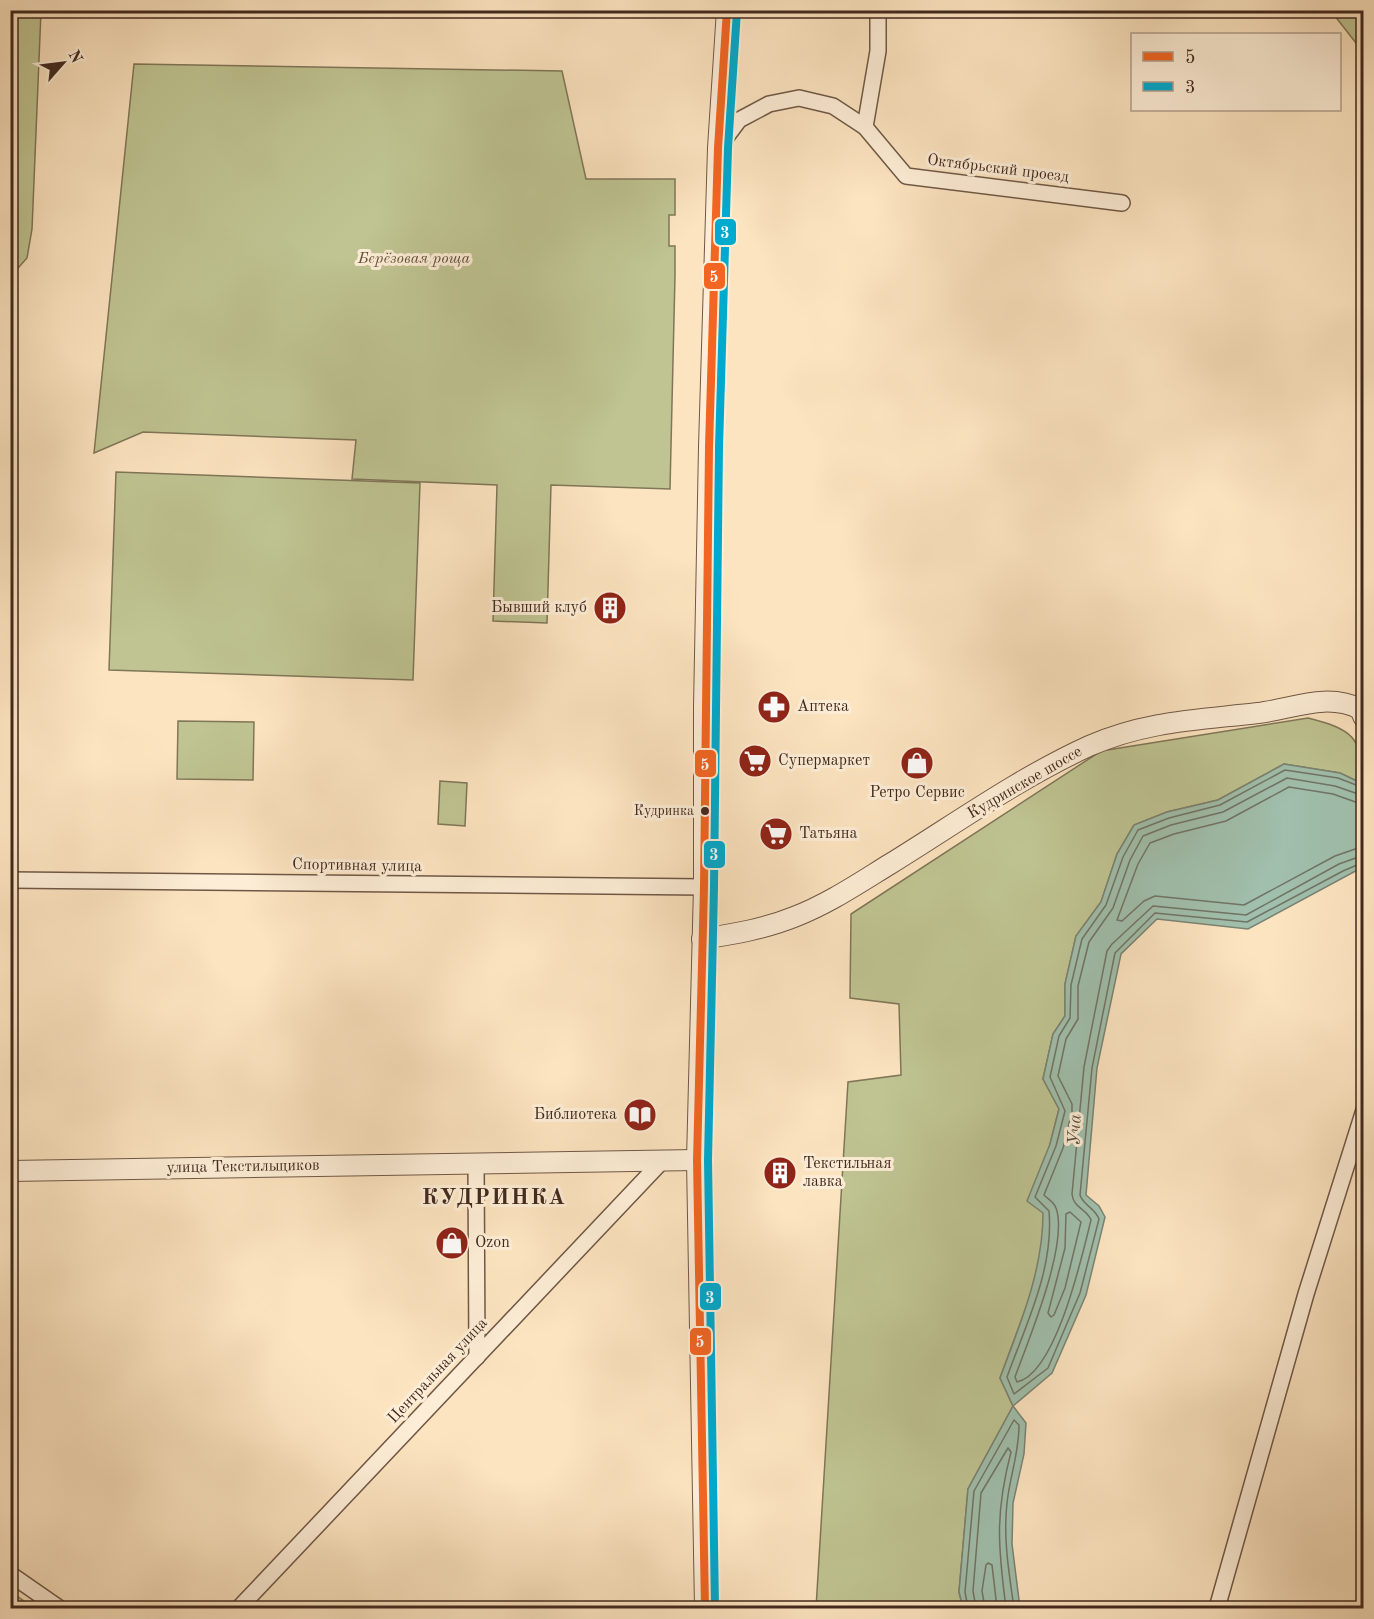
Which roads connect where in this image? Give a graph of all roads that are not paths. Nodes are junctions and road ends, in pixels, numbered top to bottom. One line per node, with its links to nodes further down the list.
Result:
1 (727, 10): 4 (street)
2 (878, 10): 3 (street)
3 (865, 127): 4 (street, Октябрьский проезд); 5 (street, Октябрьский проезд)
4 (718, 147): 8 (street)
5 (1122, 203)
6 (1364, 718): 9 (street, Кудринское шоссе)
7 (10, 880): 8 (street, Спортивная улица)
8 (704, 887): 9 (street)
9 (702, 939): 12 (street)
10 (1364, 1110): 20 (street)
11 (664, 1159): 12 (street, улица Текстильщиков); 13 (street, улица Текстильщиков); 15 (street, Центральная улица)
12 (697, 1160): 19 (street)
13 (476, 1162): 14 (street, улица Текстильщиков); 15 (street)
14 (10, 1171)
15 (477, 1357): 18 (street, Центральная улица)
16 (10, 1574): 17 (street)
17 (59, 1608)
18 (239, 1608)
19 (705, 1608)
20 (1217, 1608)

